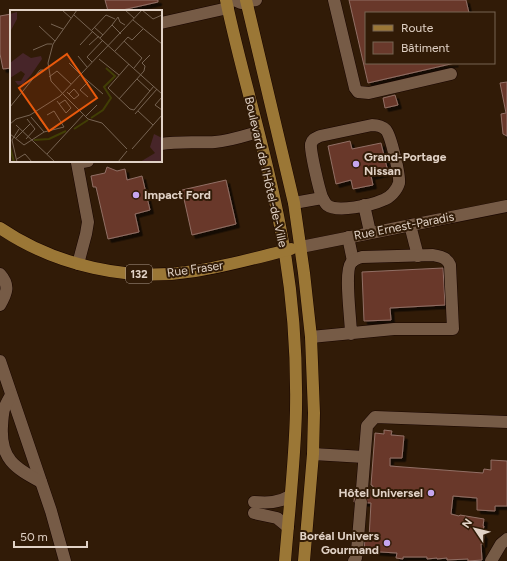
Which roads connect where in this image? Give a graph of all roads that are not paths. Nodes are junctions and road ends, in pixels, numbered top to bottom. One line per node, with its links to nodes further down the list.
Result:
1 (334, 0): 4 (street)
2 (239, 2): 3 (street); 5 (main road, Boulevard de l'Hôtel-de-Ville); 9 (main road, Boulevard de l'Hôtel-de-Ville)
3 (162, 23)
4 (451, 74)
5 (258, 132): 6 (street); 17 (main road, Boulevard de l'Hôtel-de-Ville)
6 (162, 144)
7 (83, 162): 20 (street)
8 (322, 198): 9 (street); 10 (street); 10 (street)
9 (294, 203): 16 (main road, Boulevard de l'Hôtel-de-Ville)
10 (364, 205): 14 (street)
11 (507, 206): 12 (street, Rue Ernest-Paradis)
12 (410, 225): 14 (street, Rue Ernest-Paradis); 18 (street)
13 (0, 228): 20 (main road, Rue Fraser / 132)
14 (370, 232): 15 (street, Rue Ernest-Paradis)
15 (348, 237): 16 (street, Rue Ernest-Paradis); 19 (street)
16 (301, 247): 17 (main road, Rue Fraser / 132); 24 (main road, Boulevard de l'Hôtel-de-Ville)
17 (284, 251): 20 (main road, Rue Fraser / 132); 31 (main road, Boulevard de l'Hôtel-de-Ville)
18 (418, 256): 19 (street); 23 (street)
19 (353, 261): 23 (street)
20 (78, 264)
21 (0, 274): 22 (street)
22 (0, 305)
23 (351, 334): 24 (street)
24 (311, 337): 28 (main road, Boulevard de l'Hôtel-de-Ville)
25 (0, 361): 26 (street)
26 (11, 395): 30 (street); 30 (street)
27 (507, 422): 29 (street)
28 (313, 454): 29 (street); 36 (main road, Boulevard de l'Hôtel-de-Ville)
29 (364, 458): 37 (street)
30 (41, 482): 34 (street)
31 (290, 496): 32 (main road, Boulevard de l'Hôtel-de-Ville); 32 (street)
32 (288, 527): 35 (main road, Boulevard de l'Hôtel-de-Ville)
33 (507, 539): 38 (street)
34 (65, 561)
35 (285, 561)
36 (304, 561)
37 (354, 561)
38 (491, 561)

